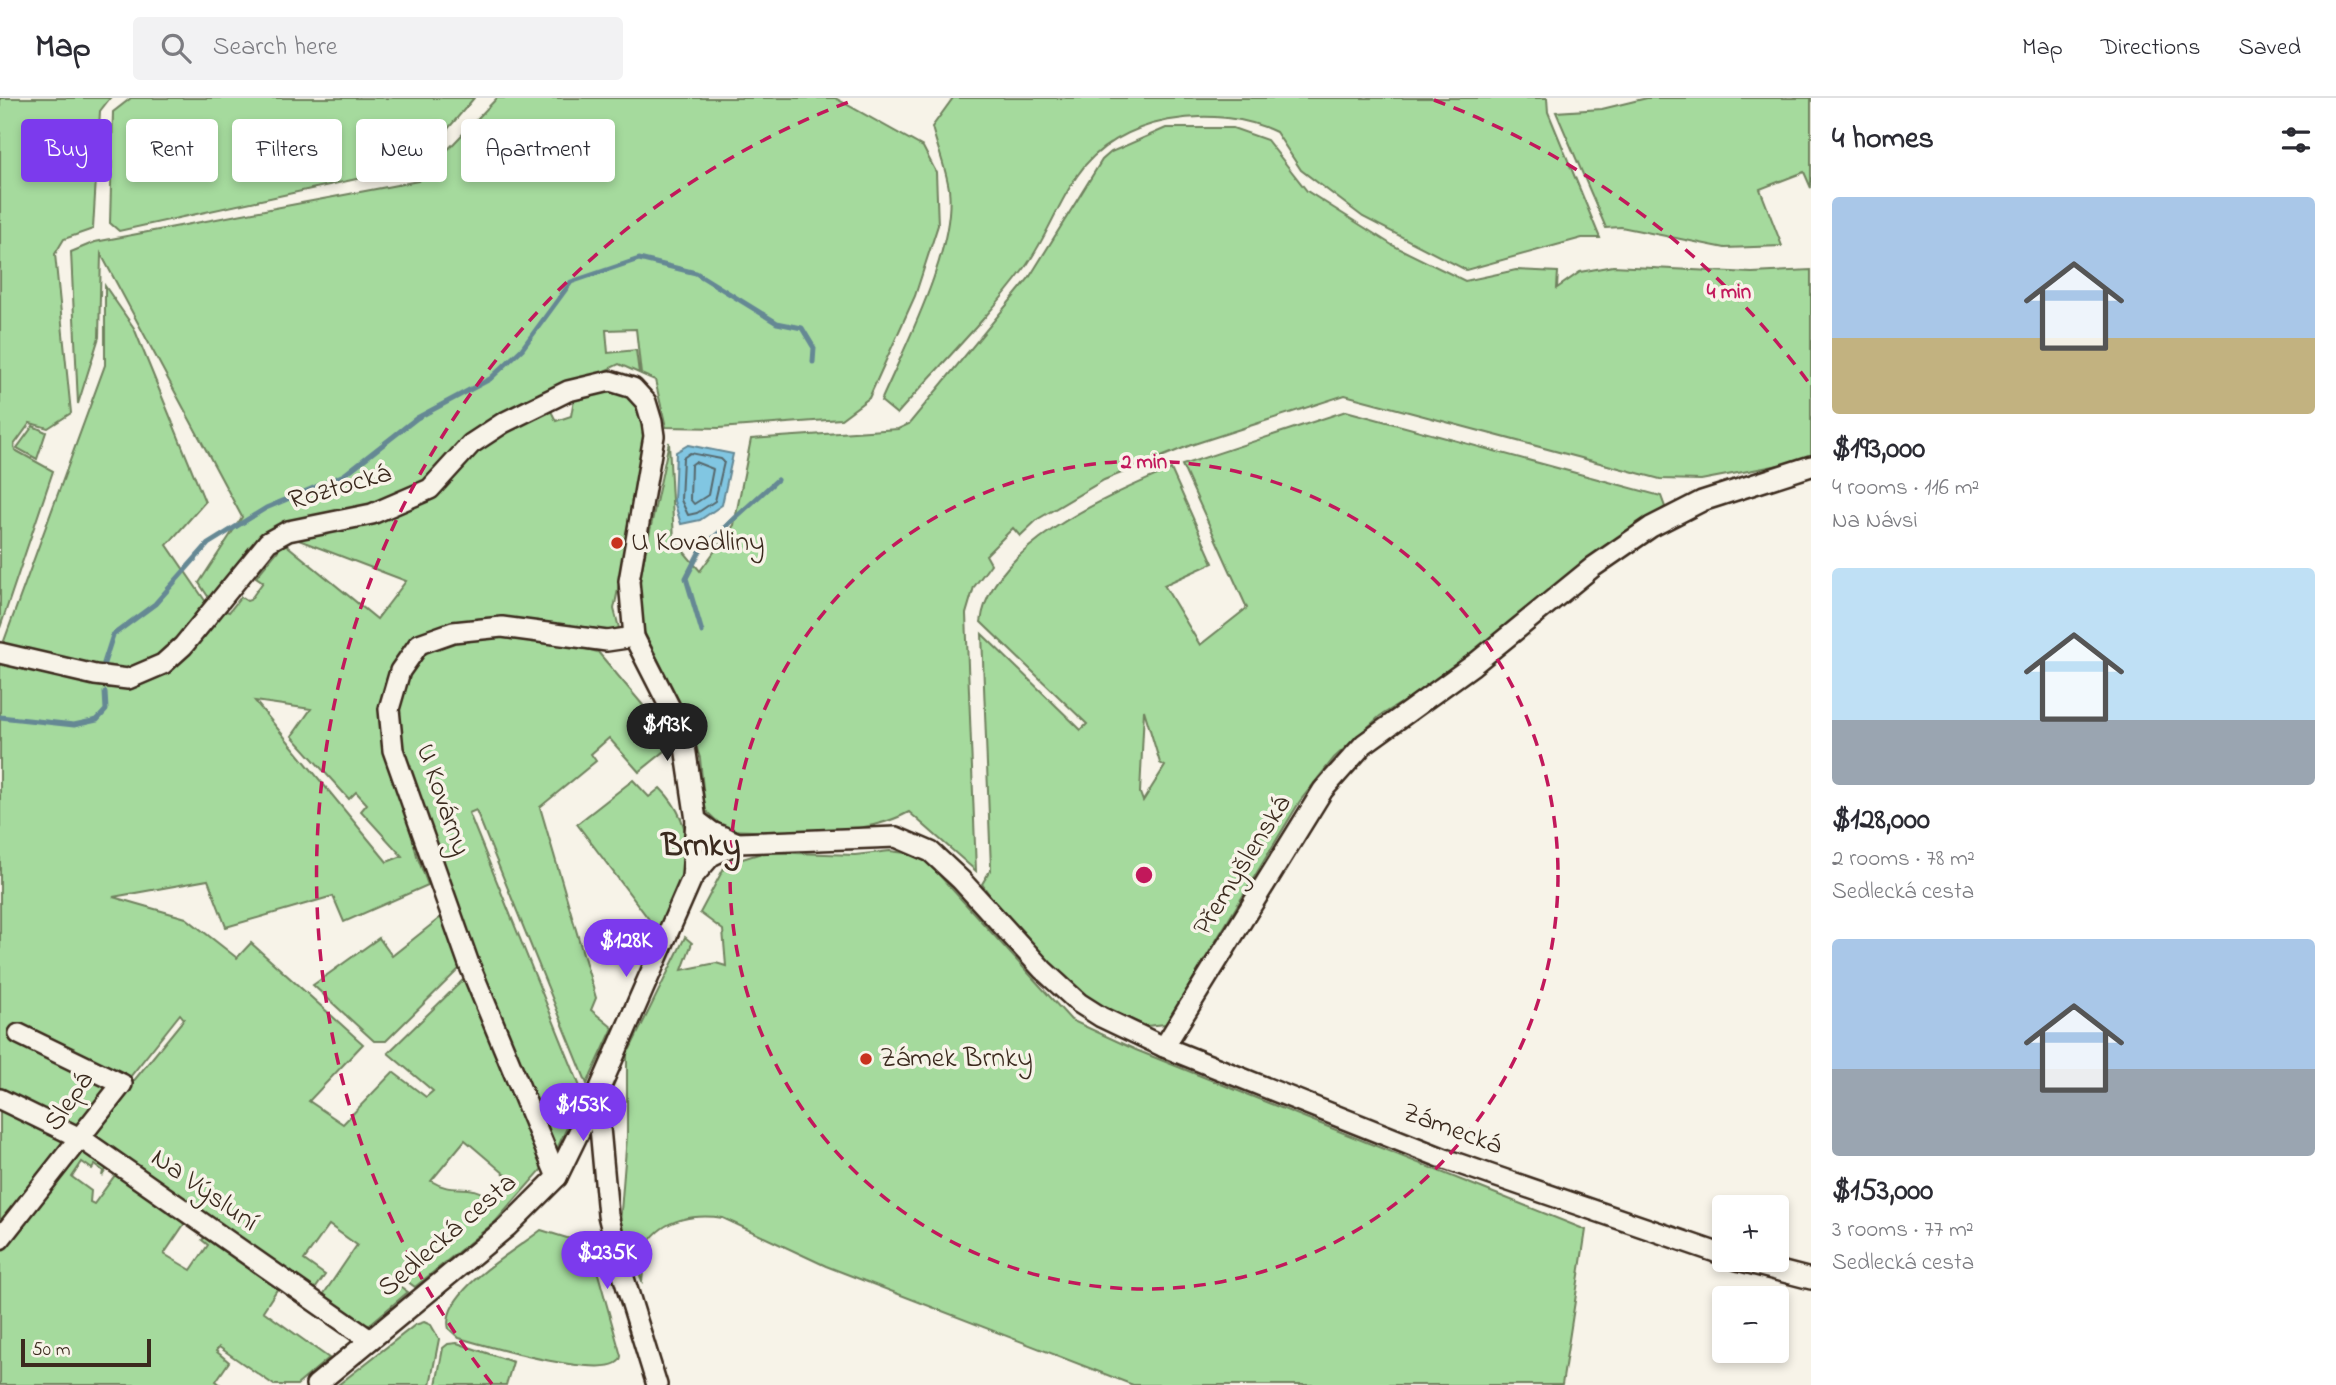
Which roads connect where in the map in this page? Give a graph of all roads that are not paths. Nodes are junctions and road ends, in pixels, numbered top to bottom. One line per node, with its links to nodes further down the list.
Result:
1 (1811, 466): 8 (street, Přemyšlenská)
2 (634, 637): 3 (street, Roztocká); 4 (street); 12 (street, U Kovárny)
3 (0, 653)
4 (696, 820): 5 (street); 6 (street)
5 (738, 843): 6 (street); 8 (street)
6 (692, 878): 9 (street, Sedlecká cesta)
7 (19, 1034): 11 (street, Slepá)
8 (1164, 1047): 14 (street, Zámecká)
9 (597, 1095): 12 (street, Sedlecká cesta); 19 (street)
10 (0, 1098): 11 (street, Na Výsluní)
11 (82, 1139): 13 (street, Slepá); 17 (street, Na Výsluní)
12 (557, 1177): 17 (street, Sedlecká cesta)
13 (0, 1239)
14 (1712, 1251)
15 (1784, 1272): 16 (street)
16 (1811, 1279)
17 (370, 1340): 18 (street, Sedlecká cesta)
18 (316, 1385)
19 (657, 1385)

